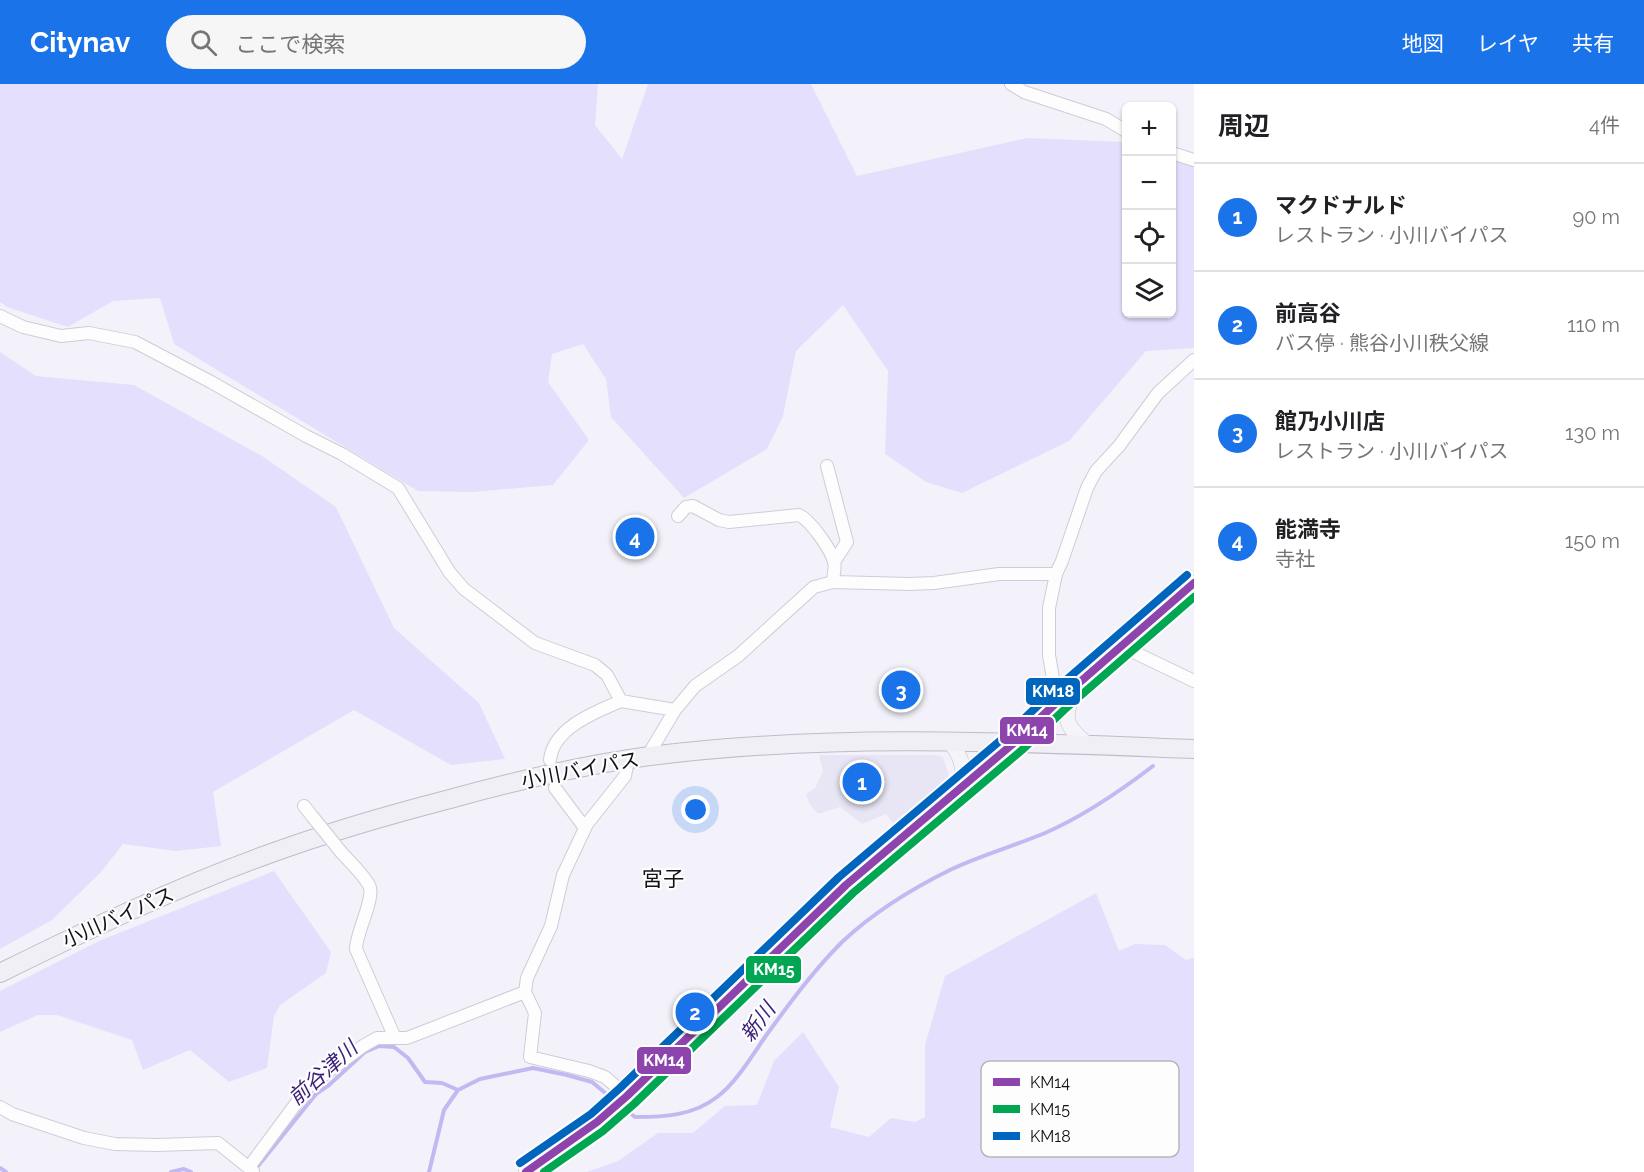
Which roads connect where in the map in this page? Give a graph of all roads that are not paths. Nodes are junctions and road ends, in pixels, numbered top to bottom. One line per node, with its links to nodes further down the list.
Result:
1 (1011, 84): 2 (street)
2 (1122, 129)
3 (1176, 154): 4 (street)
4 (1194, 160)
5 (0, 316): 16 (street)
6 (1194, 360): 10 (street)
7 (827, 466): 9 (street)
8 (678, 516): 9 (street)
9 (834, 562): 11 (street)
10 (1056, 574): 11 (street); 17 (street)
11 (833, 582): 18 (street)
12 (1194, 583): 13 (main road)
13 (1121, 646): 14 (street); 15 (main road)
14 (1194, 681)
15 (1076, 686): 17 (main road); 21 (main road)
16 (621, 701): 18 (street); 24 (street)
17 (1057, 702): 20 (main road)
18 (675, 710): 23 (street)
19 (949, 741): 20 (highway, 小川バイパス); 23 (highway, 小川バイパス); 26 (main road)
20 (1015, 742): 21 (highway, 小川バイパス); 26 (main road)
21 (1088, 745): 22 (highway, 小川バイパス)
22 (1194, 749)
23 (638, 758): 28 (street); 29 (highway, 小川バイパス)
24 (550, 760)
25 (555, 788): 28 (street)
26 (957, 790): 32 (main road)
27 (308, 811): 31 (street, bridge)
28 (585, 828): 30 (street)
29 (0, 973)
30 (525, 992): 31 (street); 32 (street)
31 (395, 1038): 34 (street)
32 (627, 1096): 35 (main road)
33 (0, 1107): 34 (street)
34 (251, 1169)
35 (526, 1172)

